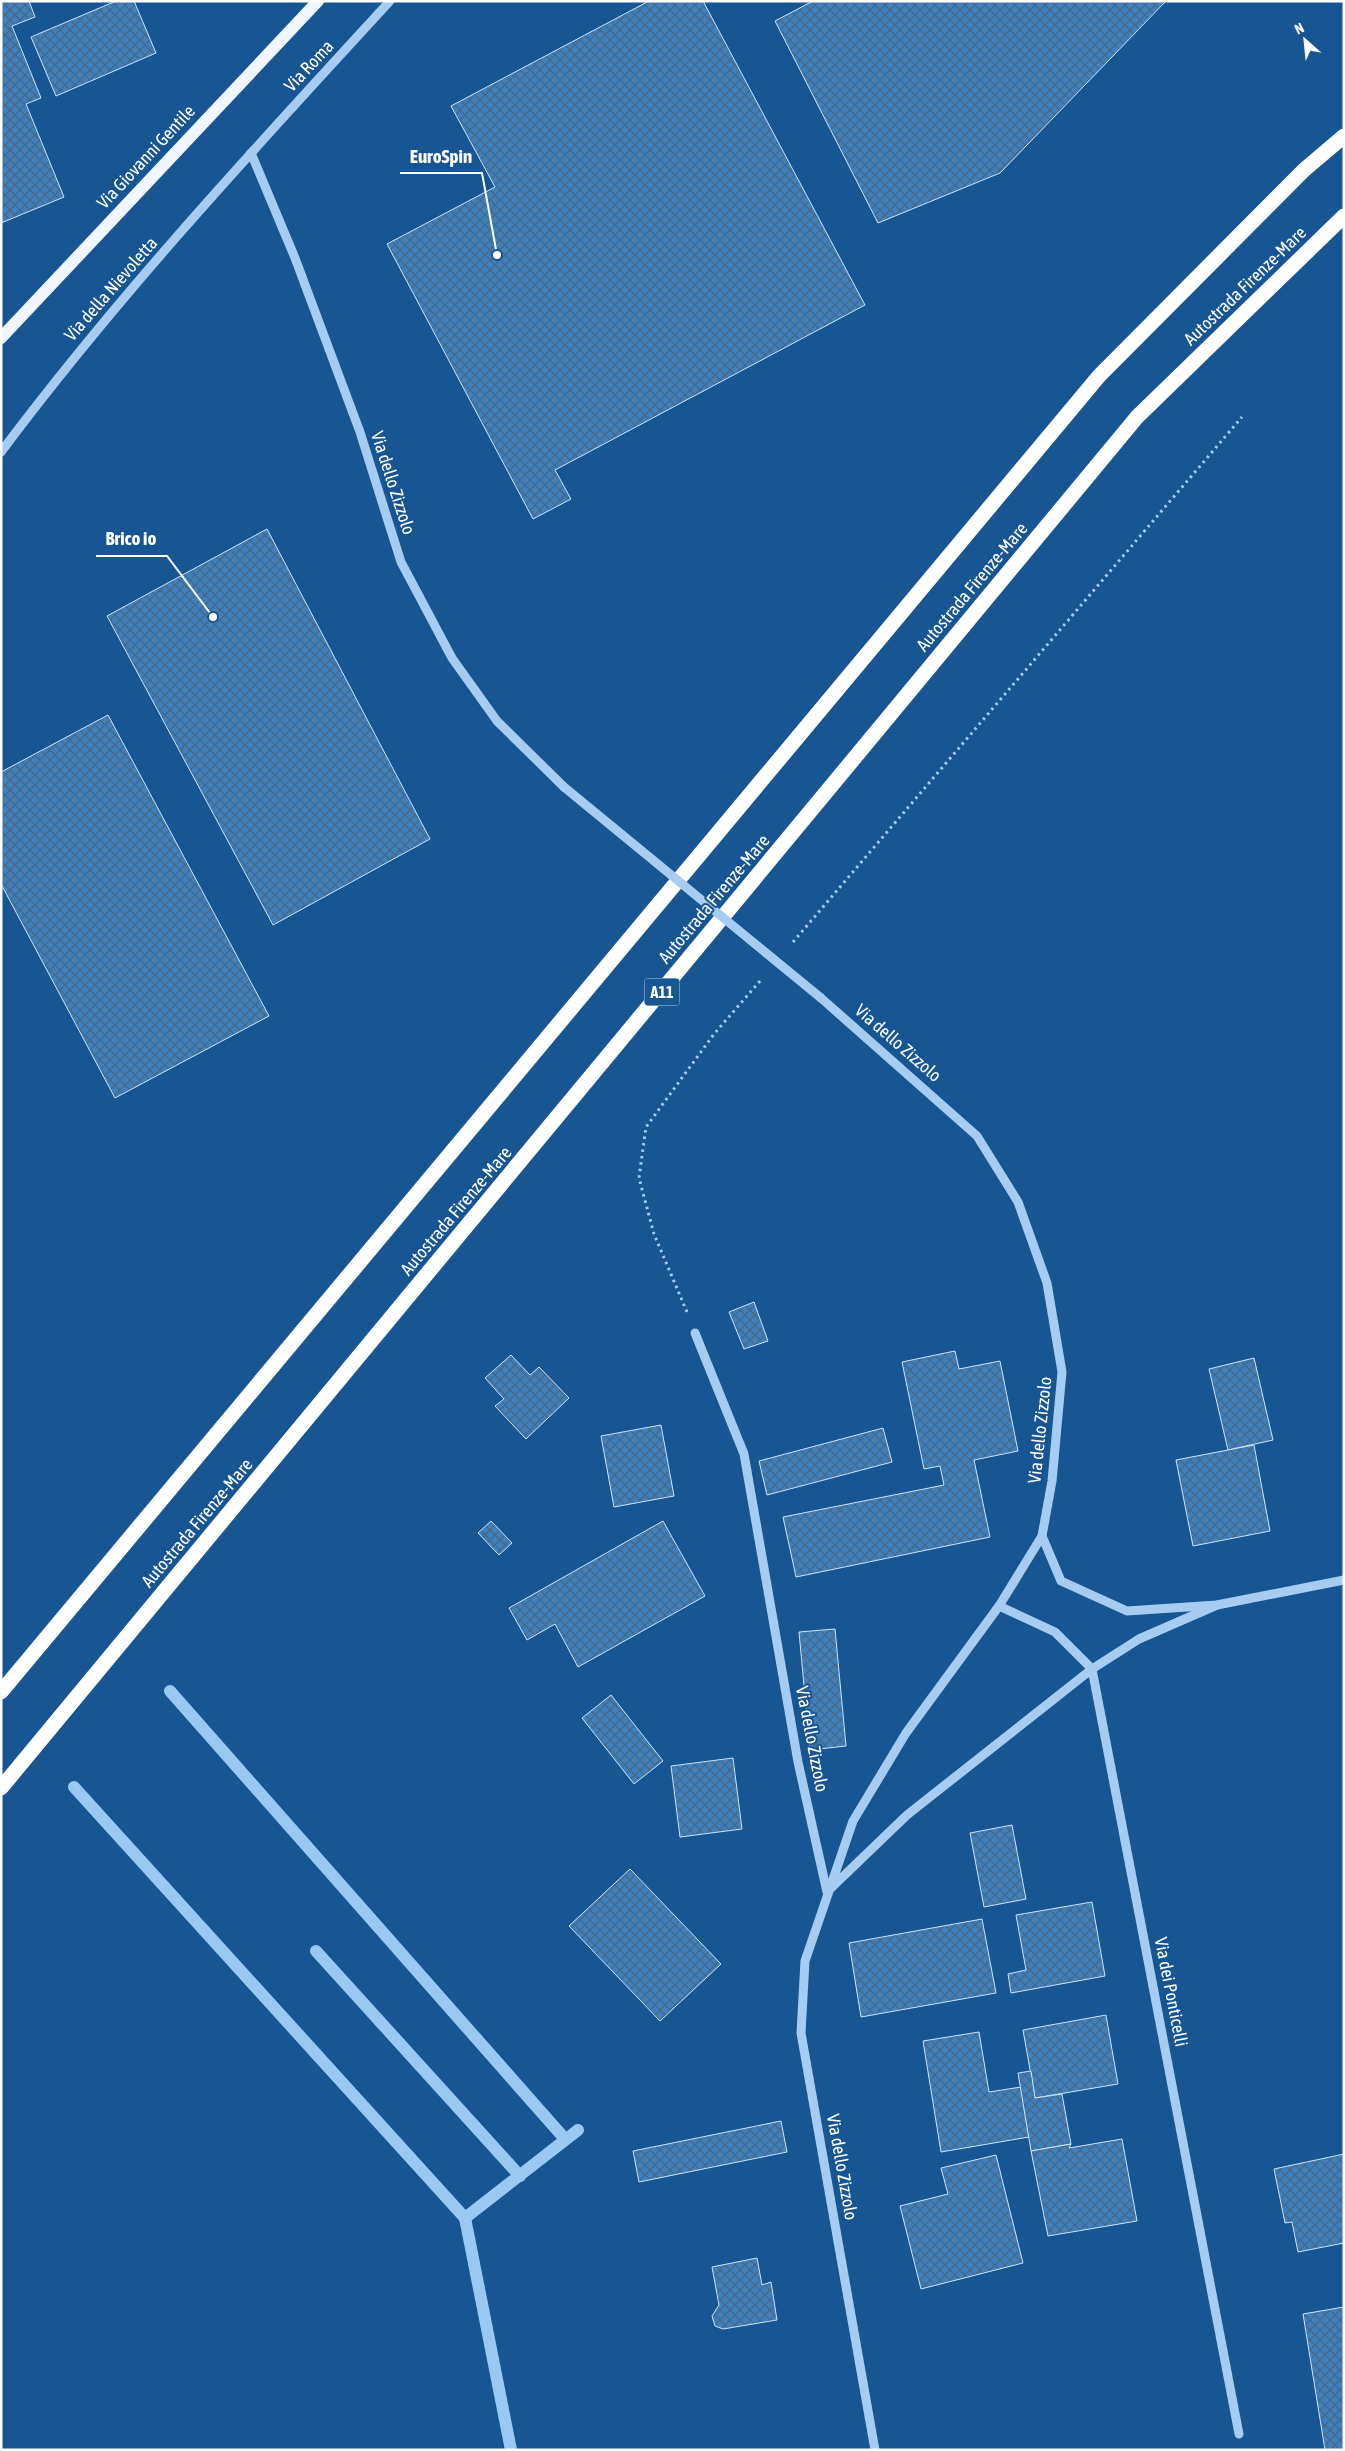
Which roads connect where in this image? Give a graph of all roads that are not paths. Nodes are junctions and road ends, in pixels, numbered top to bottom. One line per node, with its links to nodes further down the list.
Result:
1 (318, 1): 6 (main road, Via Giovanni Gentile)
2 (390, 1): 4 (street, Via Roma)
3 (1344, 136): 14 (highway)
4 (251, 153): 7 (street, Via della Nievoletta); 9 (street, Via dello Zizzolo, bridge)
5 (1344, 216): 15 (highway, Autostrada Firenze-Mare / A11)
6 (1, 338)
7 (1, 452)
8 (696, 1333): 16 (street, Via dello Zizzolo)
9 (1042, 1536): 11 (street, Via dello Zizzolo); 12 (street)
10 (1344, 1580): 12 (street)
11 (999, 1606): 13 (street); 16 (street, Via dello Zizzolo)
12 (1217, 1606): 13 (street)
13 (1092, 1668): 16 (street); 17 (street, Via dei Ponticelli)
14 (1, 1692)
15 (1, 1788)
16 (827, 1892): 18 (street, Via dello Zizzolo)
17 (1239, 2434)
18 (875, 2450)

